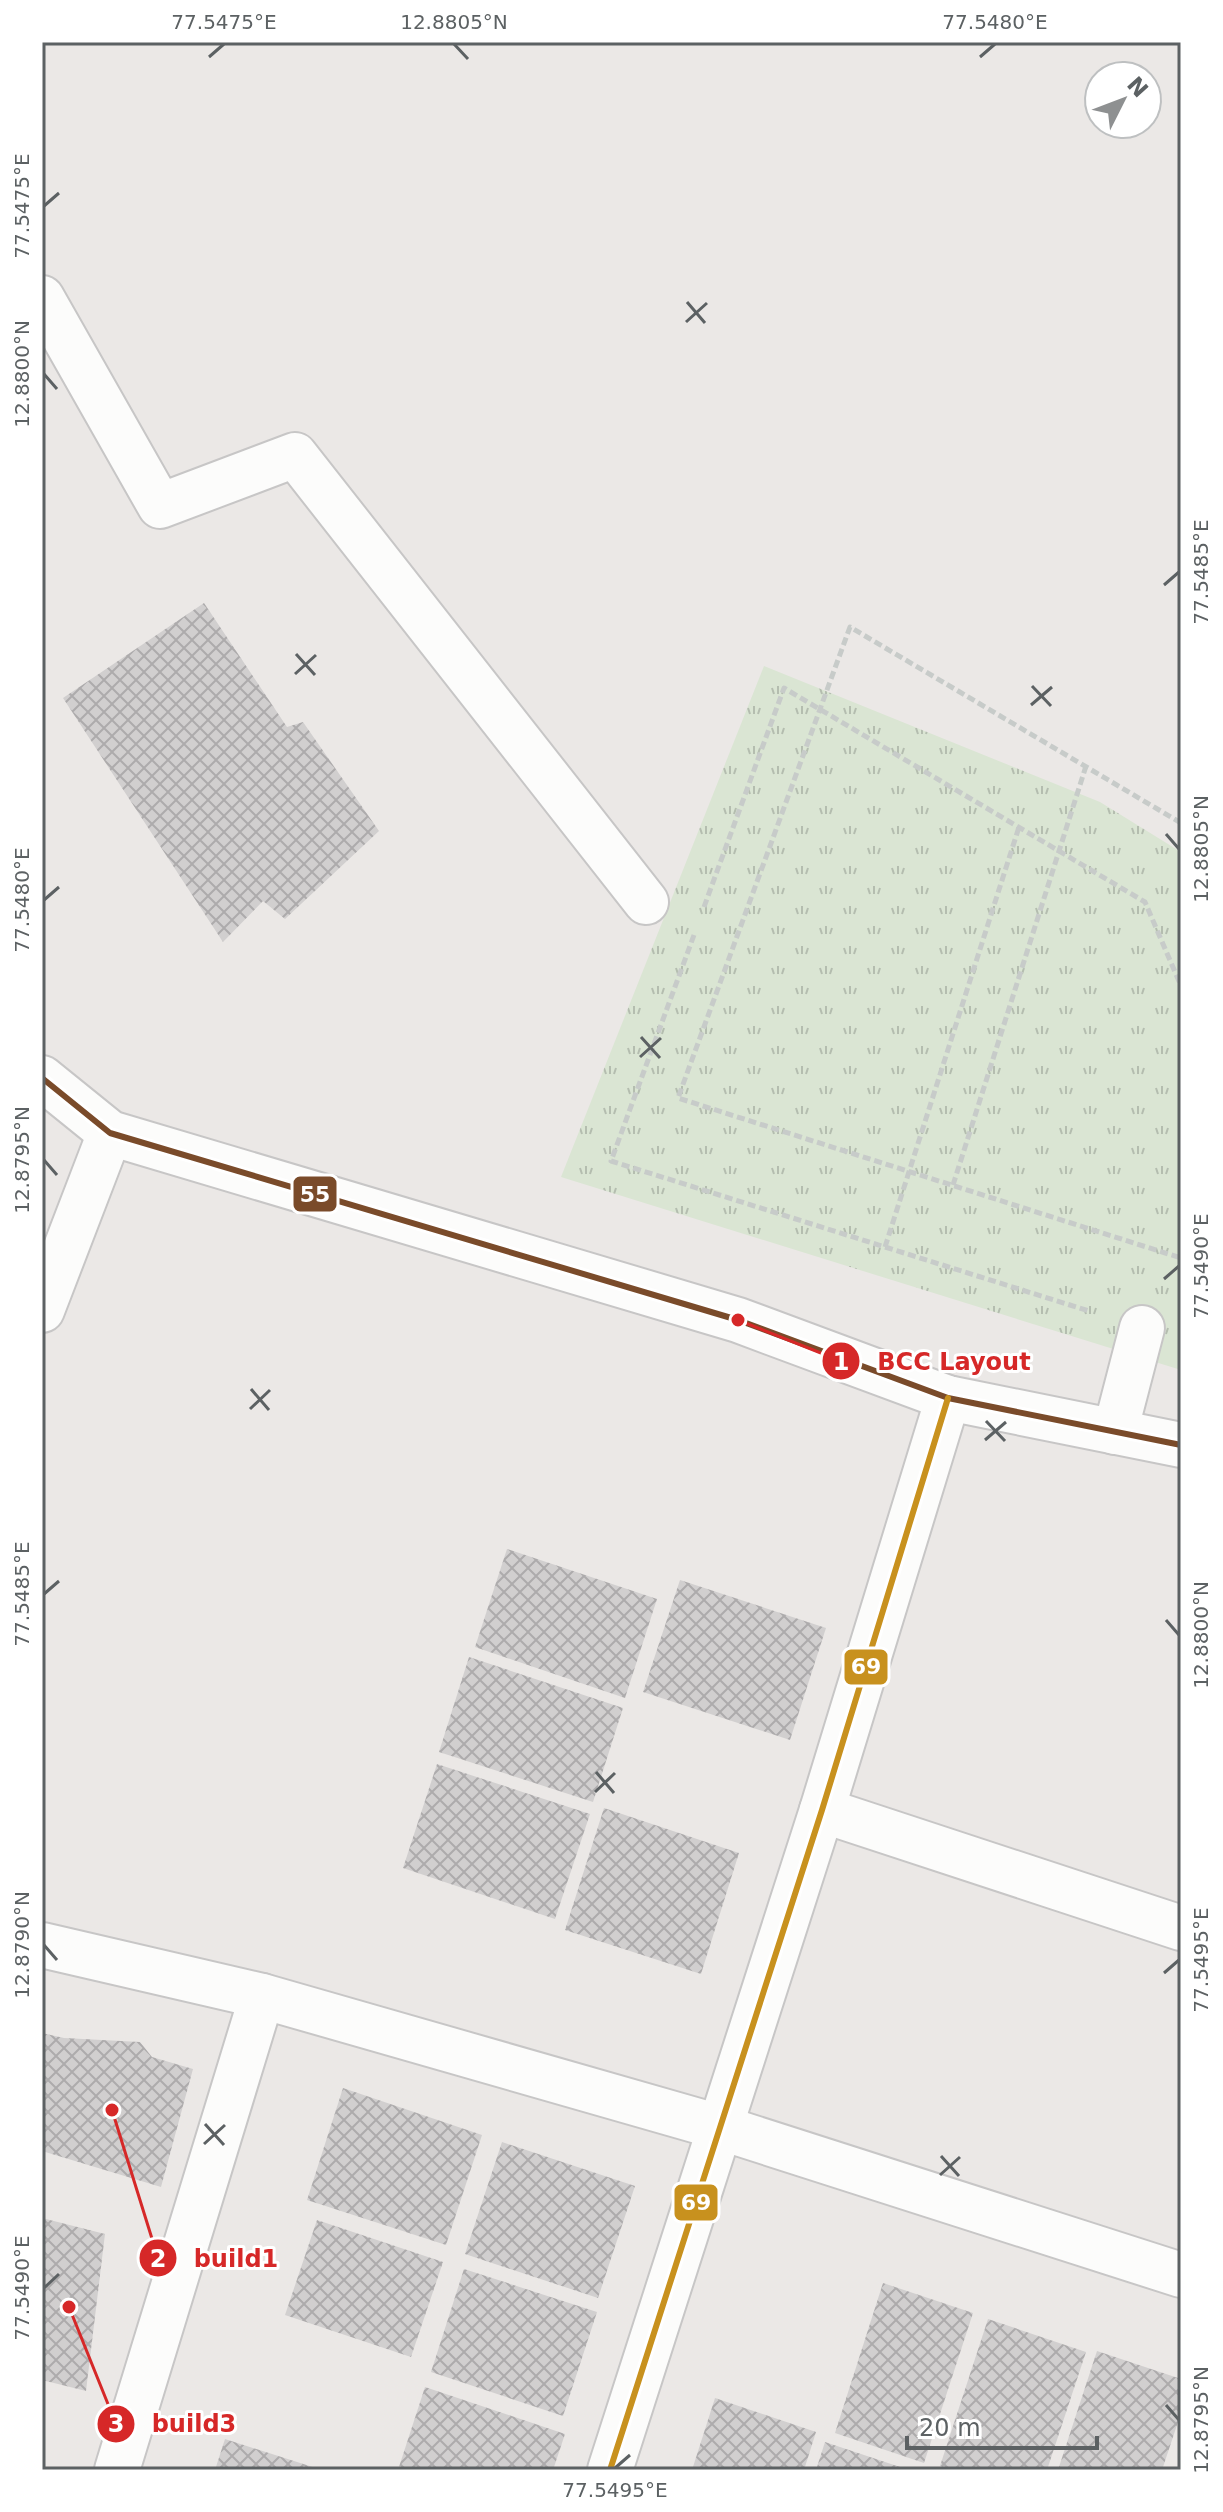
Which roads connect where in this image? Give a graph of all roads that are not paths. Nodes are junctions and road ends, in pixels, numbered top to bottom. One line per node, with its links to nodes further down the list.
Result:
1 (42, 298): 2 (street)
2 (646, 902)
3 (42, 1078): 4 (street)
4 (110, 1133): 5 (street); 7 (street)
5 (42, 1310)
6 (1142, 1328): 8 (street)
7 (948, 1398): 8 (street); 10 (street)
8 (1115, 1432): 9 (street)
9 (1181, 1445)
10 (822, 1810): 11 (street); 14 (street)
11 (1181, 1928)
12 (42, 1945): 13 (street)
13 (262, 1996): 14 (street); 16 (street)
14 (719, 2127): 15 (street); 17 (street)
15 (1181, 2275)
16 (117, 2470)
17 (610, 2470)

